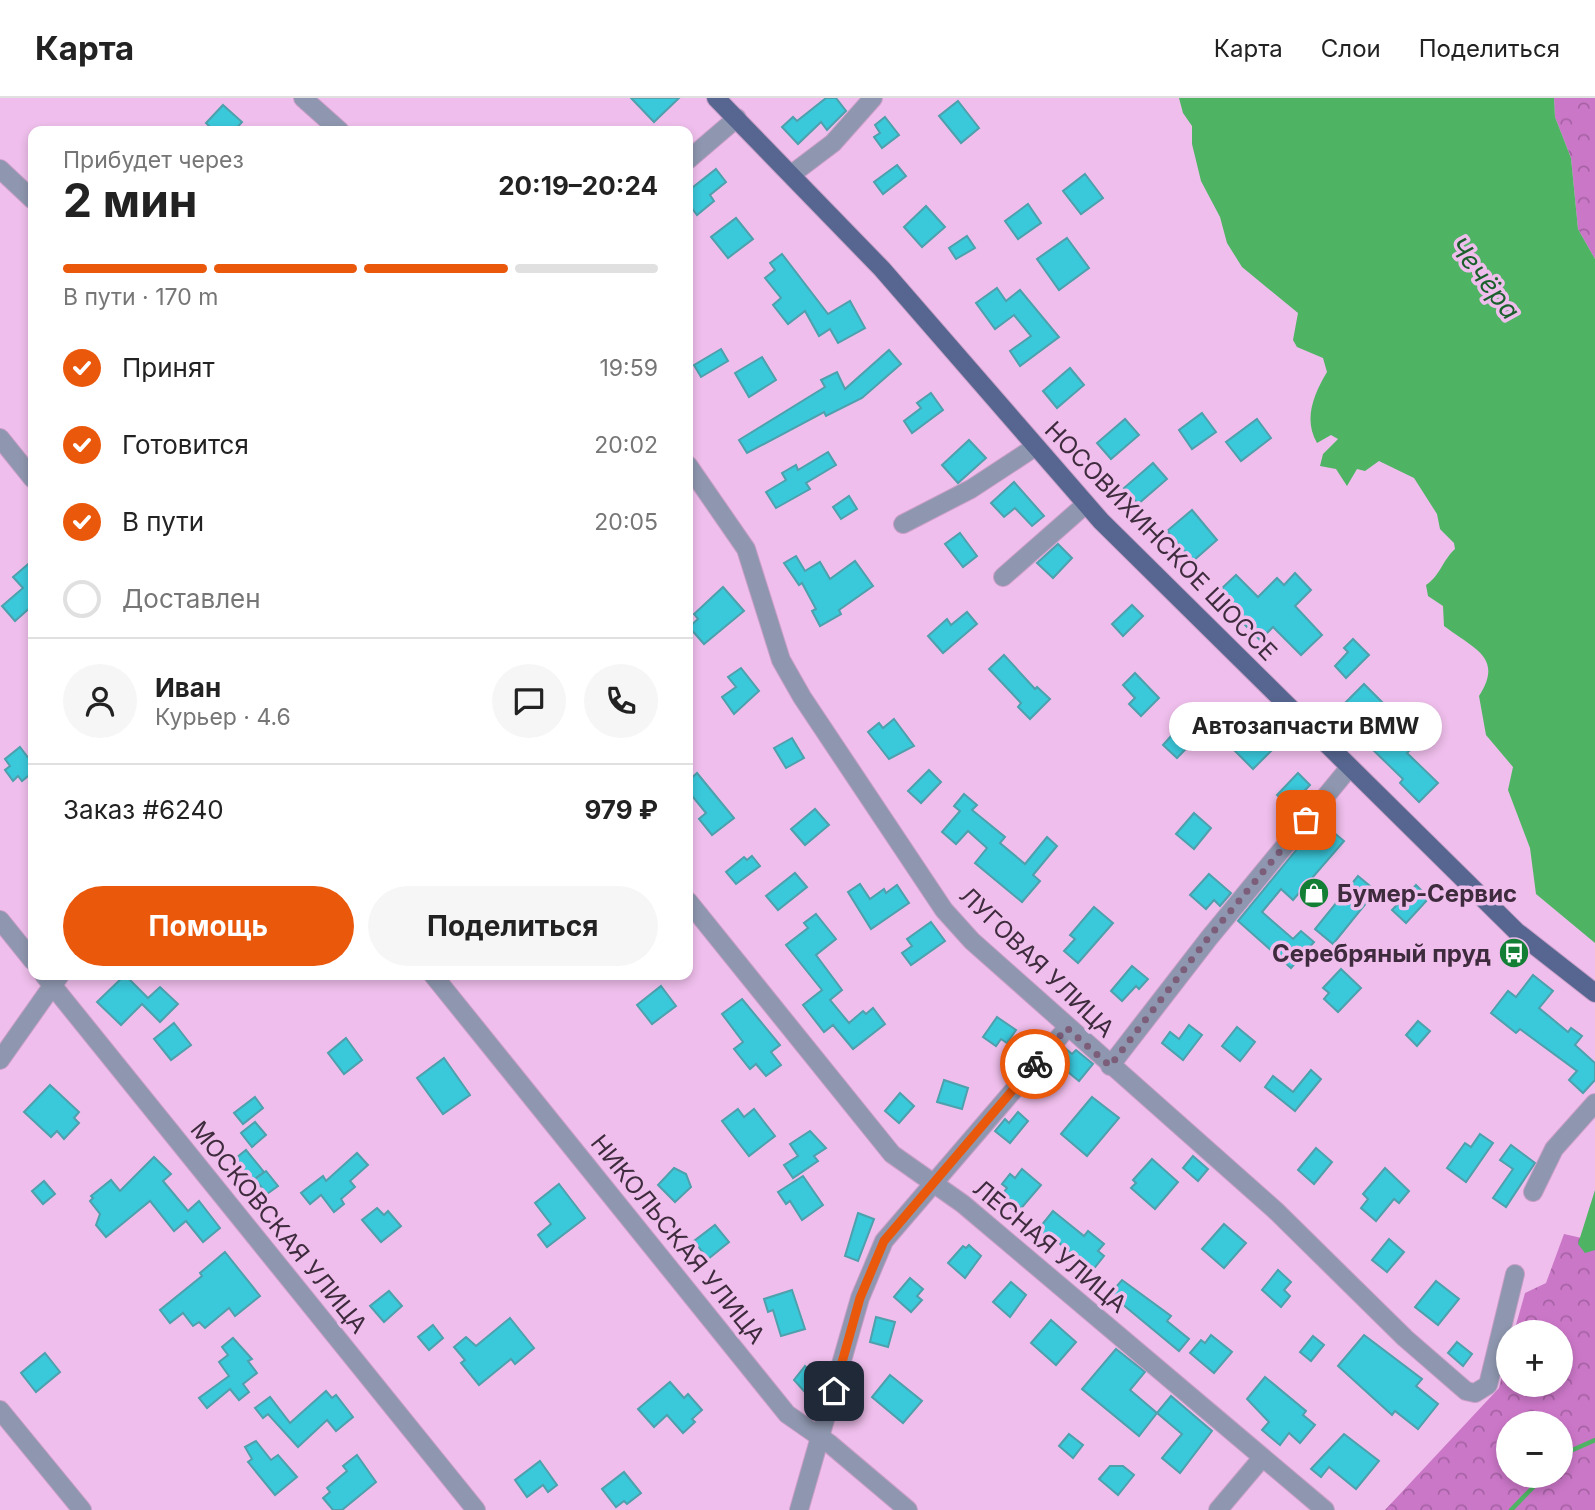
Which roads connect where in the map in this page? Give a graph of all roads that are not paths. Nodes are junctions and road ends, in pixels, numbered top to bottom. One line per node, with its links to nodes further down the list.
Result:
1 (303, 98): 5 (street)
2 (716, 98): 4 (main road, НОСОВИХИНСКОЕ ШОССЕ)
3 (873, 98): 8 (street)
4 (737, 118): 6 (street); 8 (main road, НОСОВИХИНСКОЕ ШОССЕ)
5 (334, 126)
6 (693, 156)
7 (0, 169): 9 (street)
8 (792, 174): 11 (main road, НОСОВИХИНСКОЕ ШОССЕ)
9 (28, 195)
10 (0, 438): 13 (street)
11 (1035, 447): 14 (main road, НОСОВИХИНСКОЕ ШОССЕ); 15 (street)
12 (693, 472): 25 (street, ЛУГОВАЯ УЛИЦА)
13 (28, 474)
14 (1086, 504): 16 (street); 17 (main road, НОСОВИХИНСКОЕ ШОССЕ)
15 (904, 524)
16 (1003, 577)
17 (1349, 768): 24 (main road, НОСОВИХИНСКОЕ ШОССЕ); 27 (street)
18 (693, 907): 29 (street, ЛЕСНАЯ УЛИЦА)
19 (0, 920): 20 (street)
20 (28, 955)
21 (51, 980): 26 (street)
22 (54, 980): 36 (street, МОСКОВСКАЯ УЛИЦА)
23 (437, 980): 33 (street, НИКОЛЬСКАЯ УЛИЦА)
24 (1595, 993)
25 (1067, 1028): 27 (street, ЛУГОВАЯ УЛИЦА); 29 (street)
26 (0, 1059)
27 (1110, 1066): 31 (street, ЛУГОВАЯ УЛИЦА)
28 (1595, 1103): 30 (street)
29 (933, 1182): 33 (street); 34 (street, ЛЕСНАЯ УЛИЦА)
30 (1533, 1192)
31 (1515, 1273)
32 (0, 1410): 35 (street)
33 (821, 1438): 37 (street); 38 (street, НИКОЛЬСКАЯ УЛИЦА)
34 (1262, 1458): 39 (street); 40 (street, ЛЕСНАЯ УЛИЦА)
35 (82, 1510)
36 (476, 1510)
37 (799, 1510)
38 (908, 1510)
39 (1218, 1510)
40 (1325, 1510)

